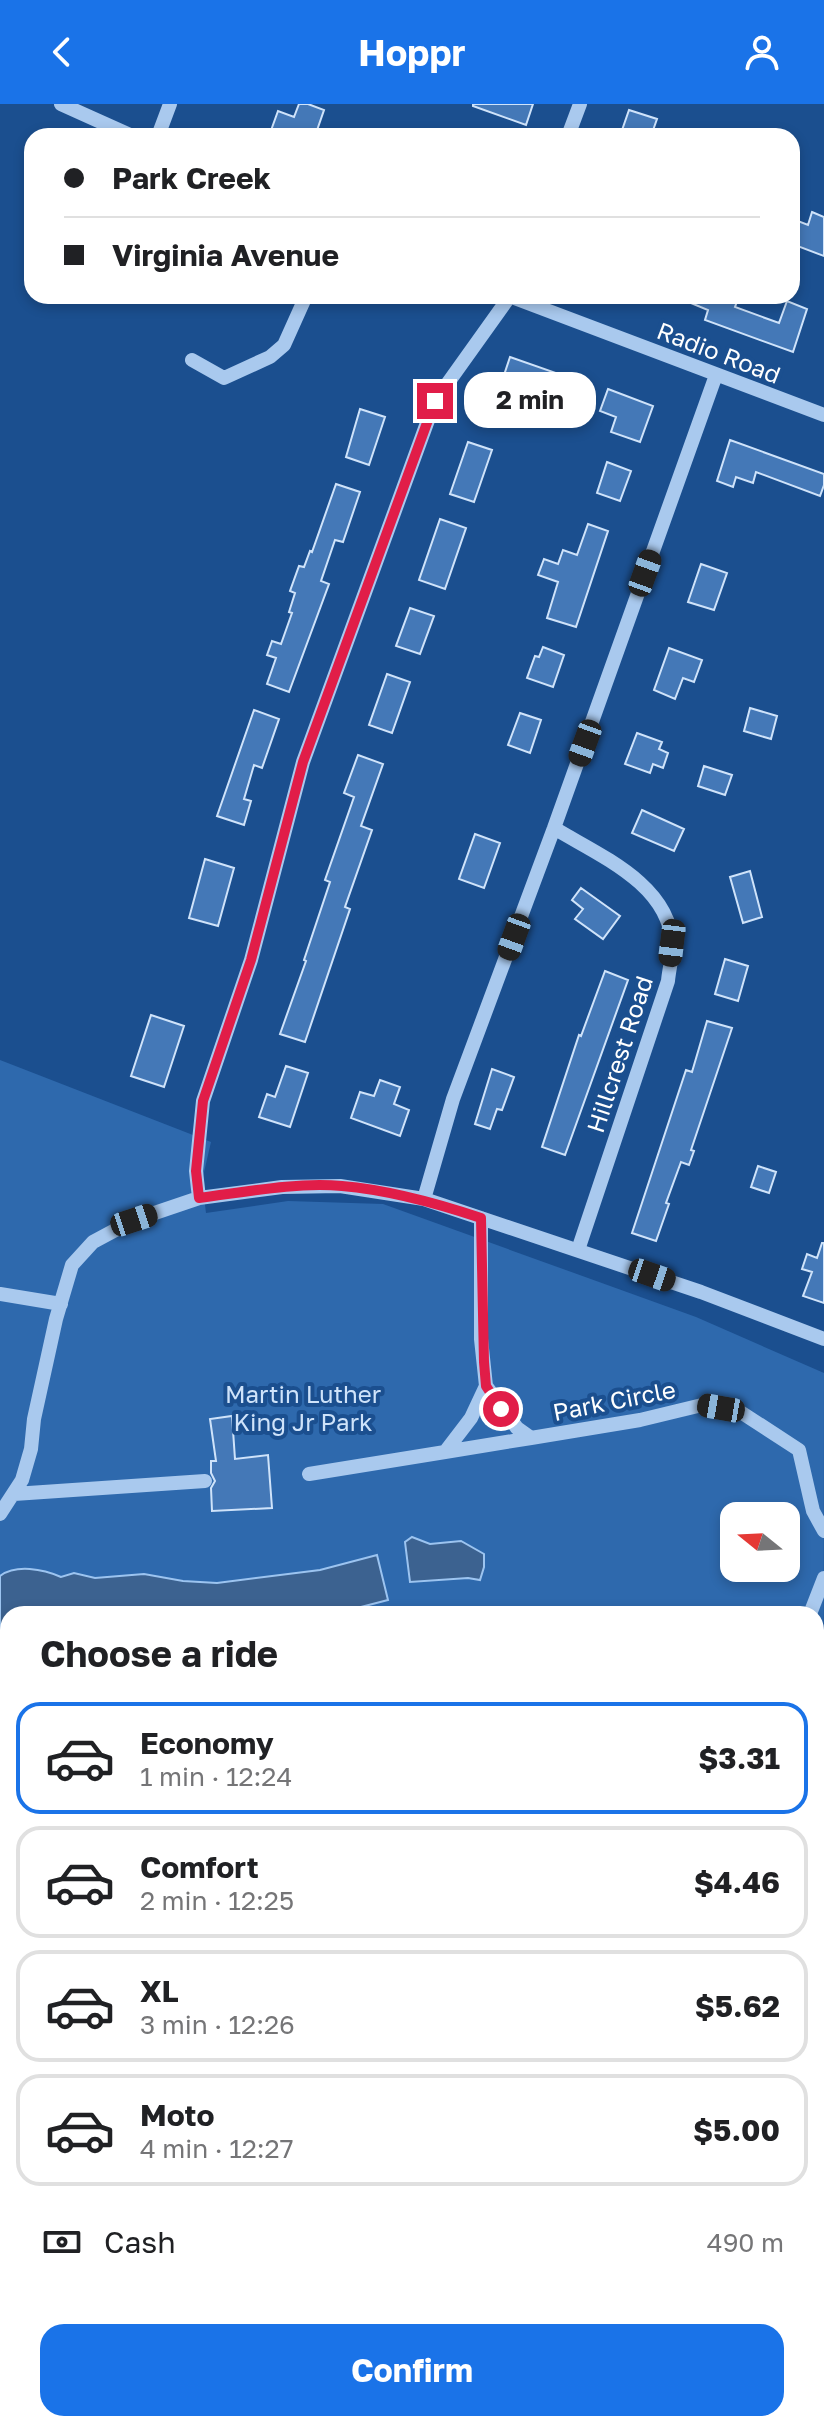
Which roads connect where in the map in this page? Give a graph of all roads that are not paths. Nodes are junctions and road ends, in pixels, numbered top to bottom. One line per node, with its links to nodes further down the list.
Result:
1 (61, 104): 4 (street)
2 (170, 104): 5 (street)
3 (580, 104): 6 (street)
4 (114, 128)
5 (161, 128)
6 (571, 128)
7 (302, 304): 10 (street)
8 (503, 304): 14 (street)
9 (530, 304): 11 (street, Radio Road)
10 (192, 360)
11 (716, 375): 12 (street, Radio Road); 13 (street)
12 (824, 415)
13 (554, 828): 15 (street); 17 (street, Hillcrest Road)
14 (199, 1198): 15 (street); 19 (street)
15 (424, 1199): 16 (street)
16 (481, 1218): 17 (street); 21 (street)
17 (578, 1250): 20 (street)
18 (0, 1294): 19 (street)
19 (61, 1304): 26 (street)
20 (824, 1339)
21 (486, 1386): 22 (street, Park Circle); 23 (street)
22 (531, 1438): 23 (street); 28 (street, Park Circle)
23 (445, 1452): 24 (street)
24 (309, 1474)
25 (205, 1481): 26 (street)
26 (14, 1494): 27 (street)
27 (0, 1514)
28 (819, 1514): 29 (street, Park Circle)
29 (824, 1531)
30 (824, 1578): 31 (street)
31 (814, 1606)

